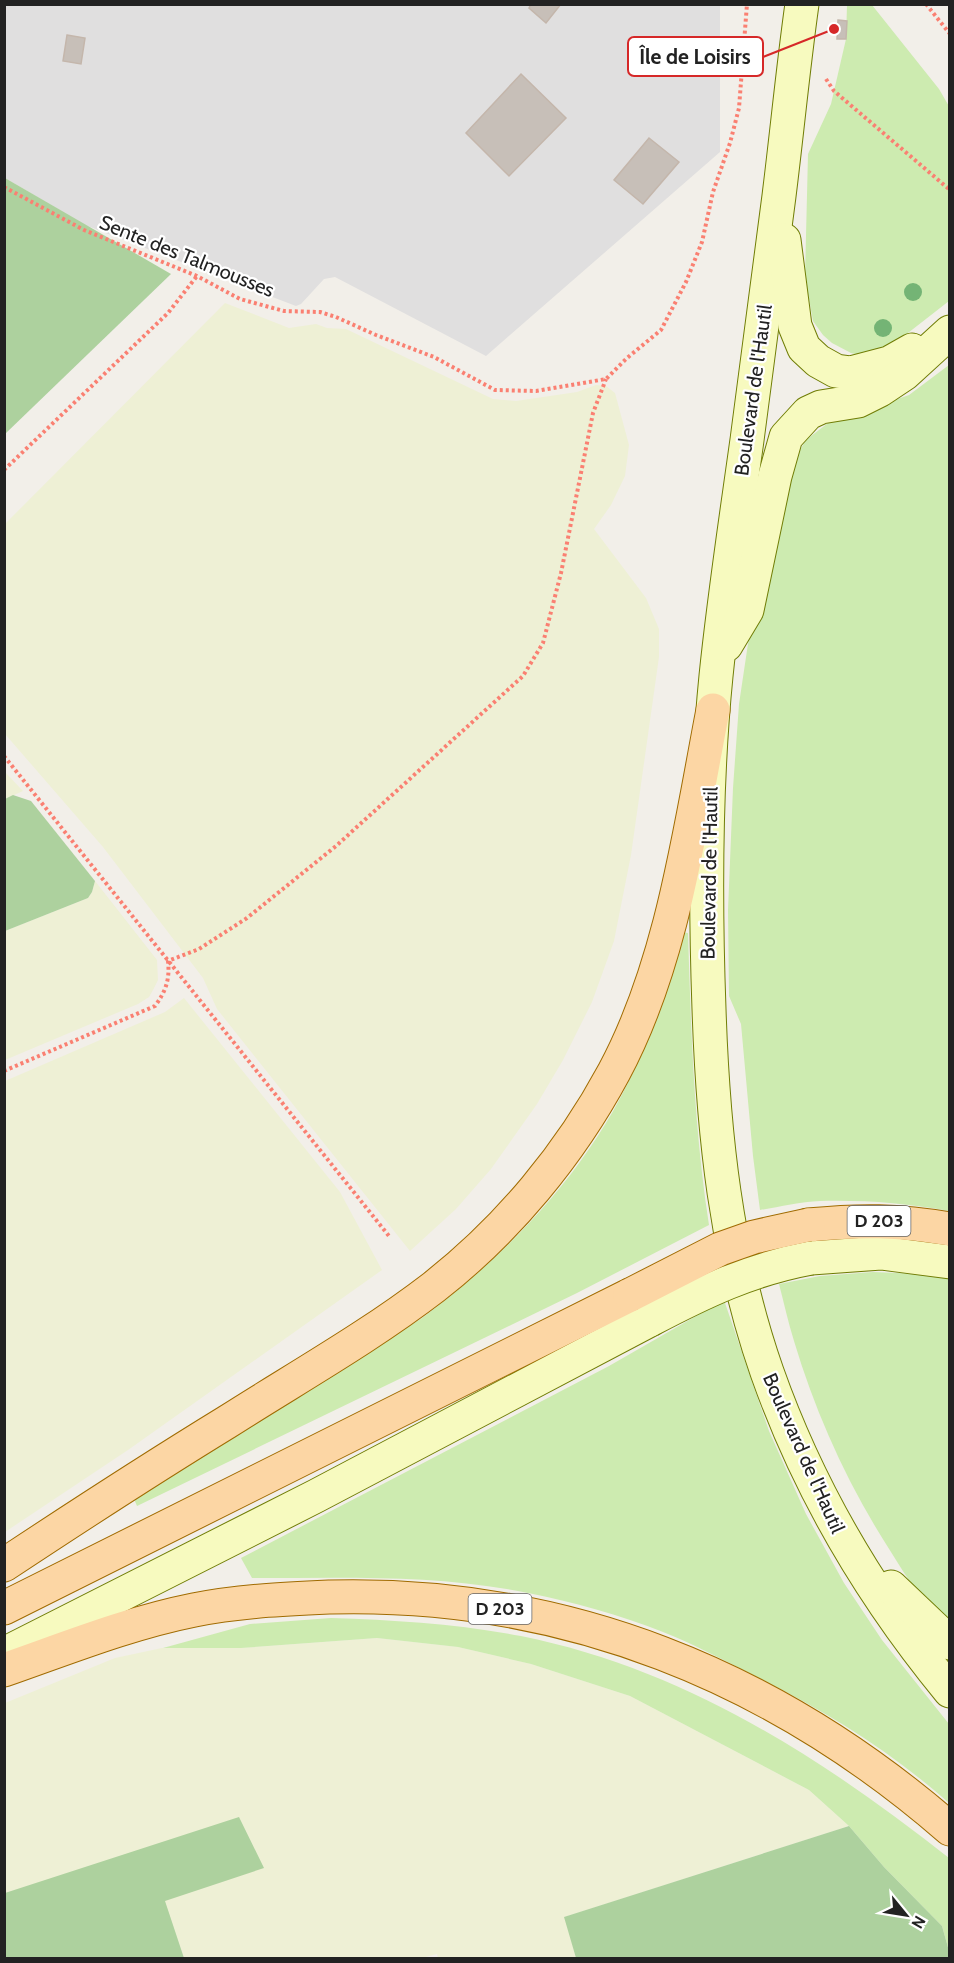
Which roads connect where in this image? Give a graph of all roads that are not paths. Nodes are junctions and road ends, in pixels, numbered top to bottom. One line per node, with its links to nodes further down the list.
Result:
1 (802, 4): 2 (main road, Boulevard de l'Hautil)
2 (779, 200): 3 (main road); 4 (main road, Boulevard de l'Hautil)
3 (950, 330): 4 (main road)
4 (718, 659): 5 (main road, Boulevard de l'Hautil)
5 (713, 710): 9 (main road, Boulevard de l'Hautil); 10 (main road)
6 (950, 1229): 8 (main road, D 203, bridge)
7 (950, 1262): 8 (main road, D 203, bridge)
8 (640, 1307): 11 (main road, D 203); 13 (main road)
9 (825, 1507): 12 (main road); 15 (main road, Boulevard de l'Hautil)
10 (4, 1565)
11 (4, 1608)
12 (950, 1643)
13 (4, 1654)
14 (4, 1670): 16 (main road, D 203)
15 (950, 1691)
16 (950, 1829)

